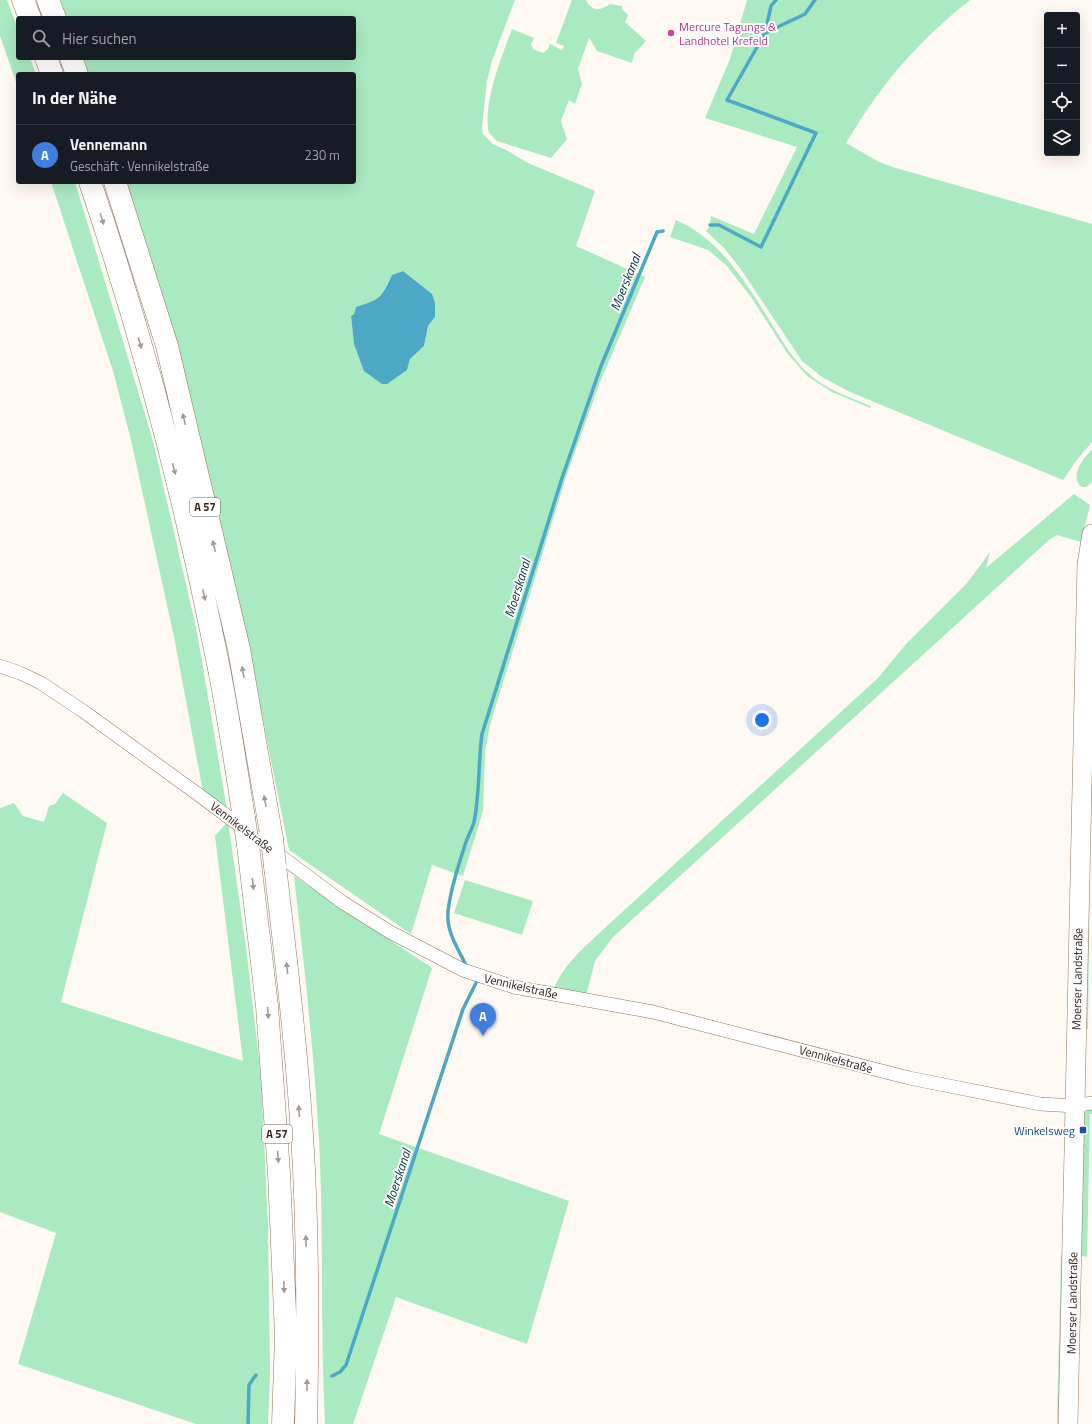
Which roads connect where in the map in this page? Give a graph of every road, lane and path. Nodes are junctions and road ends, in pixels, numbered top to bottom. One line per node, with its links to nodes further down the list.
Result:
1 (22, 0): 3 (highway)
2 (48, 0): 4 (highway)
3 (29, 16)
4 (54, 16)
5 (47, 60): 7 (highway)
6 (72, 60): 8 (highway)
7 (51, 72)
8 (76, 72)
9 (91, 184): 14 (highway, A 57, one-way to 14, bridge)
10 (115, 184): 15 (highway, A 57, one-way to 10, bridge)
11 (1092, 534): 13 (main road, Moerser Landstraße)
12 (0, 666): 13 (street, Vennikelstraße)
13 (1083, 1105): 16 (main road, Moerser Landstraße)
14 (283, 1424)
15 (306, 1424)
16 (1068, 1424)

